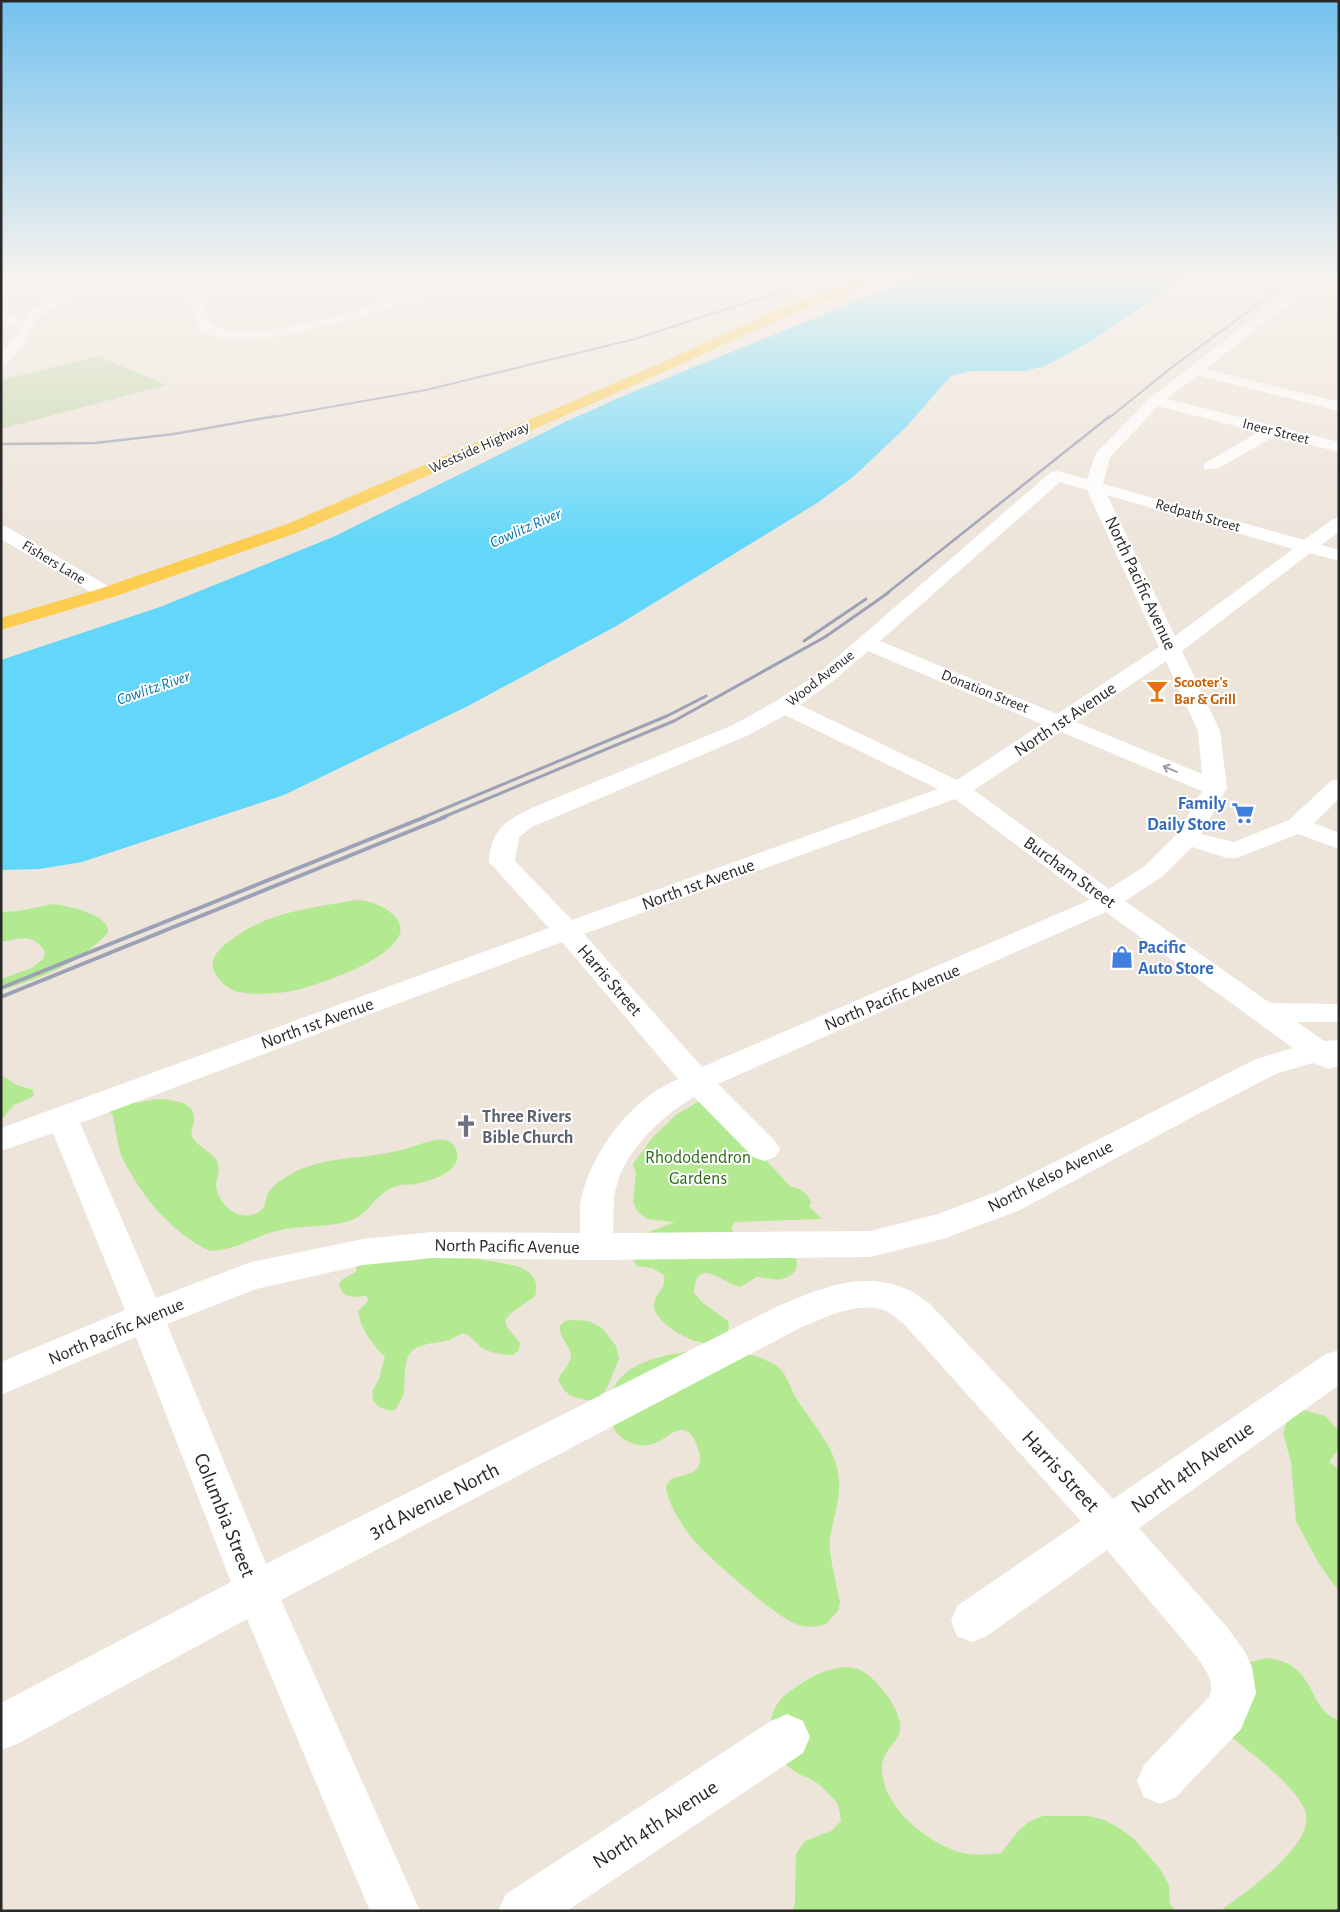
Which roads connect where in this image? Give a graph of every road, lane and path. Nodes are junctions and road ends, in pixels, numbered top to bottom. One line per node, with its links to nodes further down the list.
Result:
1 (665, 366): 16 (main road, Westside Highway)
2 (1199, 366): 3 (street)
3 (1194, 370): 5 (street); 6 (street)
4 (1339, 392): 6 (street)
5 (1155, 401): 7 (street, Ineer Street); 11 (street)
6 (1332, 405)
7 (1273, 430): 8 (street, Ineer Street); 9 (street)
8 (1339, 447)
9 (1211, 466)
10 (1057, 476): 11 (street, Redpath Street); 18 (street, Wood Avenue)
11 (1094, 486): 14 (street, Redpath Street); 19 (street, North Pacific Avenue)
12 (1339, 523): 14 (street, North 1st Avenue)
13 (4, 534): 16 (street, Fishers Lane)
14 (1306, 546): 15 (street, Redpath Street); 19 (street, North 1st Avenue)
15 (1339, 556)
16 (106, 593): 17 (main road, Westside Highway)
17 (1, 624)
18 (865, 642): 20 (street, Wood Avenue); 21 (street, Donation Street)
19 (1172, 648): 21 (street, North 1st Avenue); 23 (street, North Pacific Avenue)
20 (784, 706): 24 (street, Burcham Street); 25 (street, Wood Avenue)
21 (1060, 722): 23 (street, Donation Street, one-way to 21); 24 (street, North 1st Avenue)
22 (1339, 786): 26 (street)
23 (1215, 788): 27 (street, North Pacific Avenue)
24 (958, 790): 29 (street, Burcham Street); 30 (street, North 1st Avenue)
25 (541, 813): 30 (street, Harris Street)
26 (1298, 825): 27 (street); 28 (street)
27 (1187, 838): 29 (street, North Pacific Avenue)
28 (1339, 842)
29 (1108, 901): 31 (street, Burcham Street); 34 (street, North Pacific Avenue)
30 (567, 931): 34 (street, Harris Street); 35 (street, North 1st Avenue)
31 (1262, 1012): 32 (street); 33 (street, Burcham Street)
32 (1339, 1013)
33 (1332, 1056): 38 (street, North Kelso Avenue)
34 (697, 1080): 37 (street, Harris Street); 38 (street, North Pacific Avenue)
35 (62, 1117): 36 (street, North 1st Avenue); 40 (street, Columbia Street)
36 (1, 1140)
37 (764, 1149)
38 (596, 1247): 40 (street, North Pacific Avenue)
39 (875, 1294): 43 (street, Harris Street); 44 (street, 3rd Avenue North)
40 (146, 1317): 42 (street, North Pacific Avenue); 44 (street, Columbia Street)
41 (1339, 1365): 43 (street, North 4th Avenue)
42 (1, 1379)
43 (1110, 1524): 45 (street, North 4th Avenue); 48 (street, Harris Street)
44 (256, 1591): 46 (street, 3rd Avenue North); 49 (street, Columbia Street)
45 (972, 1621)
46 (1, 1728)
47 (788, 1737): 50 (street, North 4th Avenue)
48 (1160, 1781)
49 (395, 1911)
50 (523, 1911)

